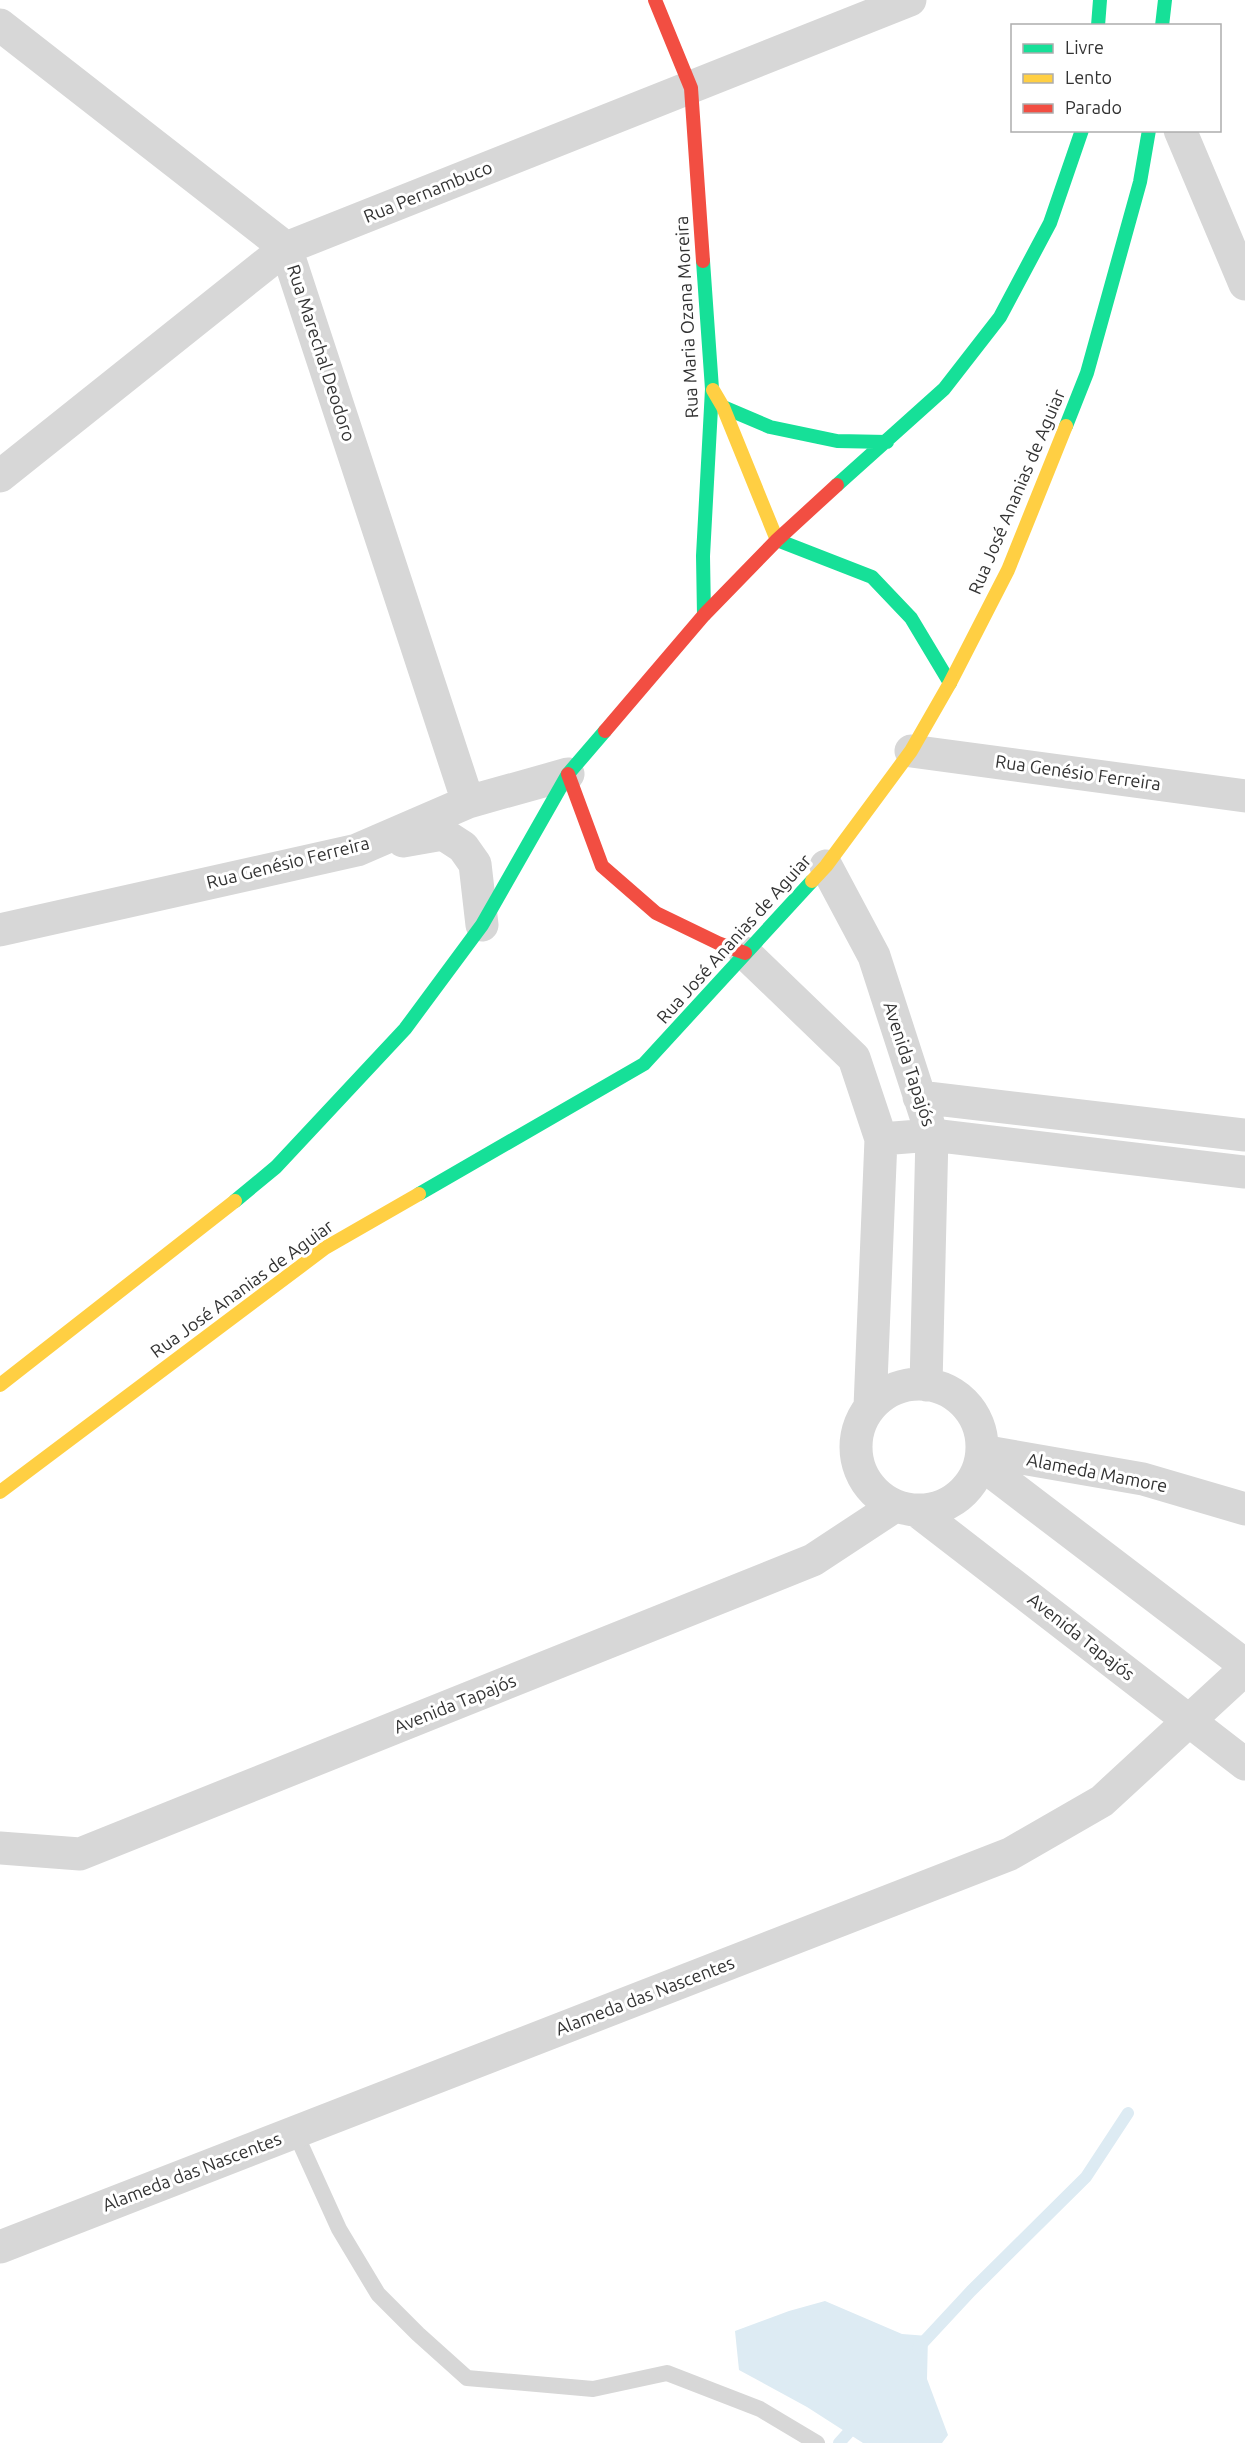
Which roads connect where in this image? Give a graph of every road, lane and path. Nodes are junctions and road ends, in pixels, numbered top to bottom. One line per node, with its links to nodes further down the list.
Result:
1 (655, 0): 8 (main road, Rua Maria Ozana Moreira)
2 (910, 0): 8 (street, Rua Pernambuco)
3 (1100, 0): 5 (main road)
4 (1165, 0): 6 (main road)
5 (1098, 24)
6 (1162, 24)
7 (0, 25): 12 (street, Rua Marechal Deodoro)
8 (691, 88): 12 (street, Rua Pernambuco); 14 (main road, Rua Maria Ozana Moreira)
9 (1081, 132): 16 (main road)
10 (1149, 132): 20 (main road, Rua José Ananias de Aguiar)
11 (1181, 132): 13 (street)
12 (286, 248): 17 (street, Rua Pernambuco); 24 (street, Rua Marechal Deodoro)
13 (1245, 284)
14 (712, 389): 15 (main road); 19 (main road, Rua Maria Ozana Moreira)
15 (723, 406): 16 (main road); 18 (main road)
16 (887, 442): 18 (main road)
17 (0, 476)
18 (777, 540): 19 (main road); 20 (main road)
19 (704, 615): 22 (main road)
20 (950, 683): 21 (main road, Rua José Ananias de Aguiar)
21 (911, 751): 23 (street, Rua Genésio Ferreira); 26 (main road, Rua José Ananias de Aguiar)
22 (568, 774): 24 (street, Rua Genésio Ferreira); 27 (main road); 29 (main road)
23 (1245, 796)
24 (468, 802): 25 (street, Rua Genésio Ferreira)
25 (357, 850): 27 (street); 28 (street, Rua Genésio Ferreira)
26 (826, 866): 29 (main road, Rua José Ananias de Aguiar); 30 (street, Avenida Tapajós)
27 (482, 925): 35 (main road)
28 (0, 930)
29 (745, 952): 33 (street); 39 (main road, Rua José Ananias de Aguiar)
30 (919, 1097): 31 (street); 32 (street, Avenida Tapajós)
31 (1245, 1134)
32 (932, 1135): 33 (street); 34 (street); 36 (street, Avenida Tapajós)
33 (881, 1139): 37 (street)
34 (1245, 1172)
35 (0, 1385)
36 (926, 1385): 37 (street); 38 (street)
37 (870, 1407): 40 (street)
38 (981, 1457): 40 (street); 41 (street, Alameda Mamore); 42 (street)
39 (0, 1492)
40 (906, 1508): 43 (street, Avenida Tapajós); 45 (street, Avenida Tapajós)
41 (1245, 1509)
42 (1245, 1667): 43 (street, Alameda das Nascentes)
43 (1188, 1720): 44 (street, Avenida Tapajós); 46 (street, Alameda das Nascentes)
44 (1245, 1764)
45 (0, 1848)
46 (295, 2133): 47 (street, Alameda das Nascentes); 48 (lane)
47 (0, 2247)
48 (817, 2443)

